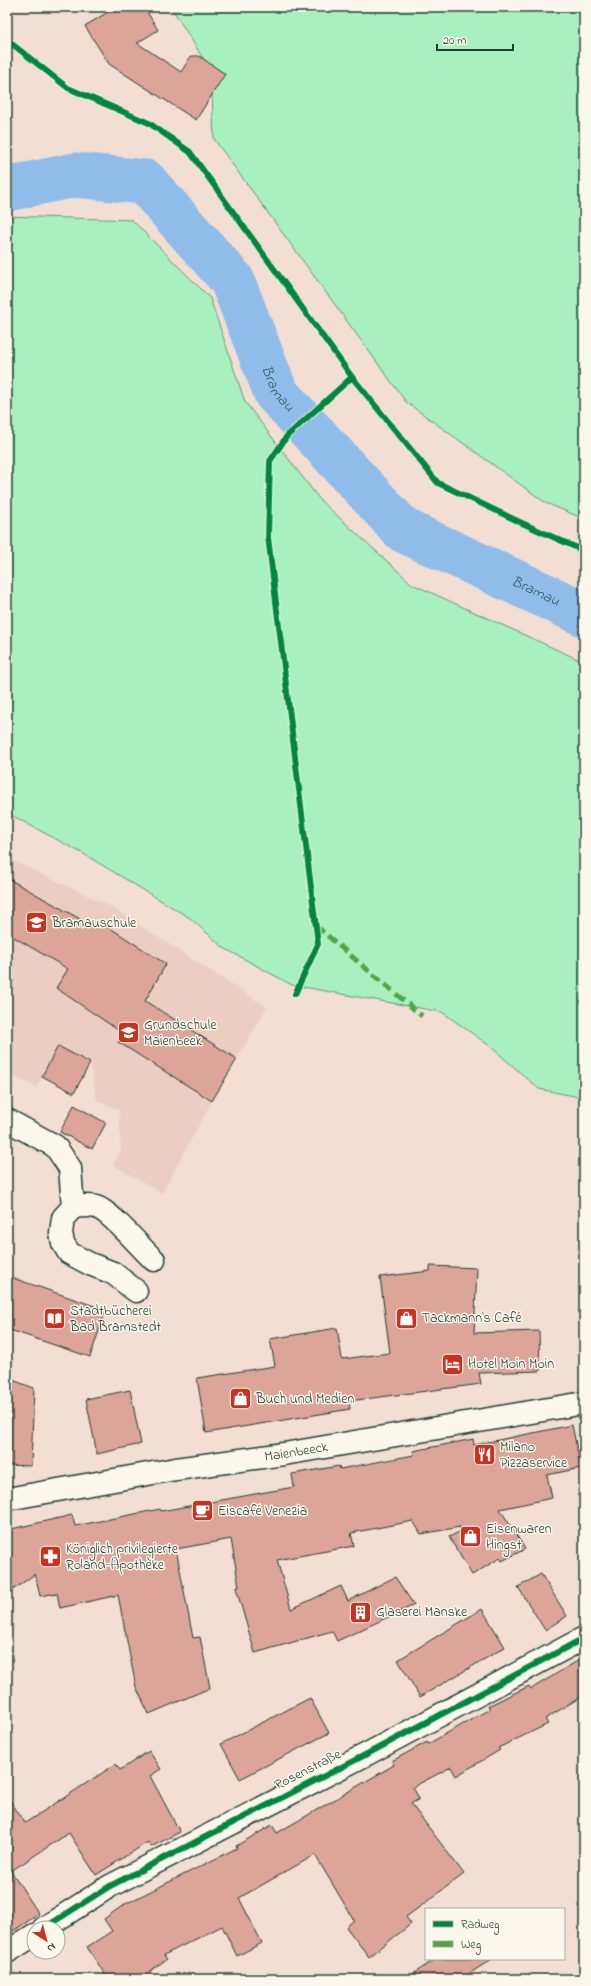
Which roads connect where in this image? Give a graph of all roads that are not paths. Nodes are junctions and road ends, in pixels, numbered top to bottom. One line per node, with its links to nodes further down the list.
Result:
1 (7, 1120): 2 (street)
2 (74, 1207): 3 (street); 4 (street)
3 (154, 1260)
4 (136, 1291)
5 (584, 1403): 6 (street, Maienbeeck)
6 (7, 1499)
7 (584, 1638): 8 (street, Rosenstraße)
8 (57, 1920)
9 (26, 1940): 10 (street)
10 (7, 1952)

